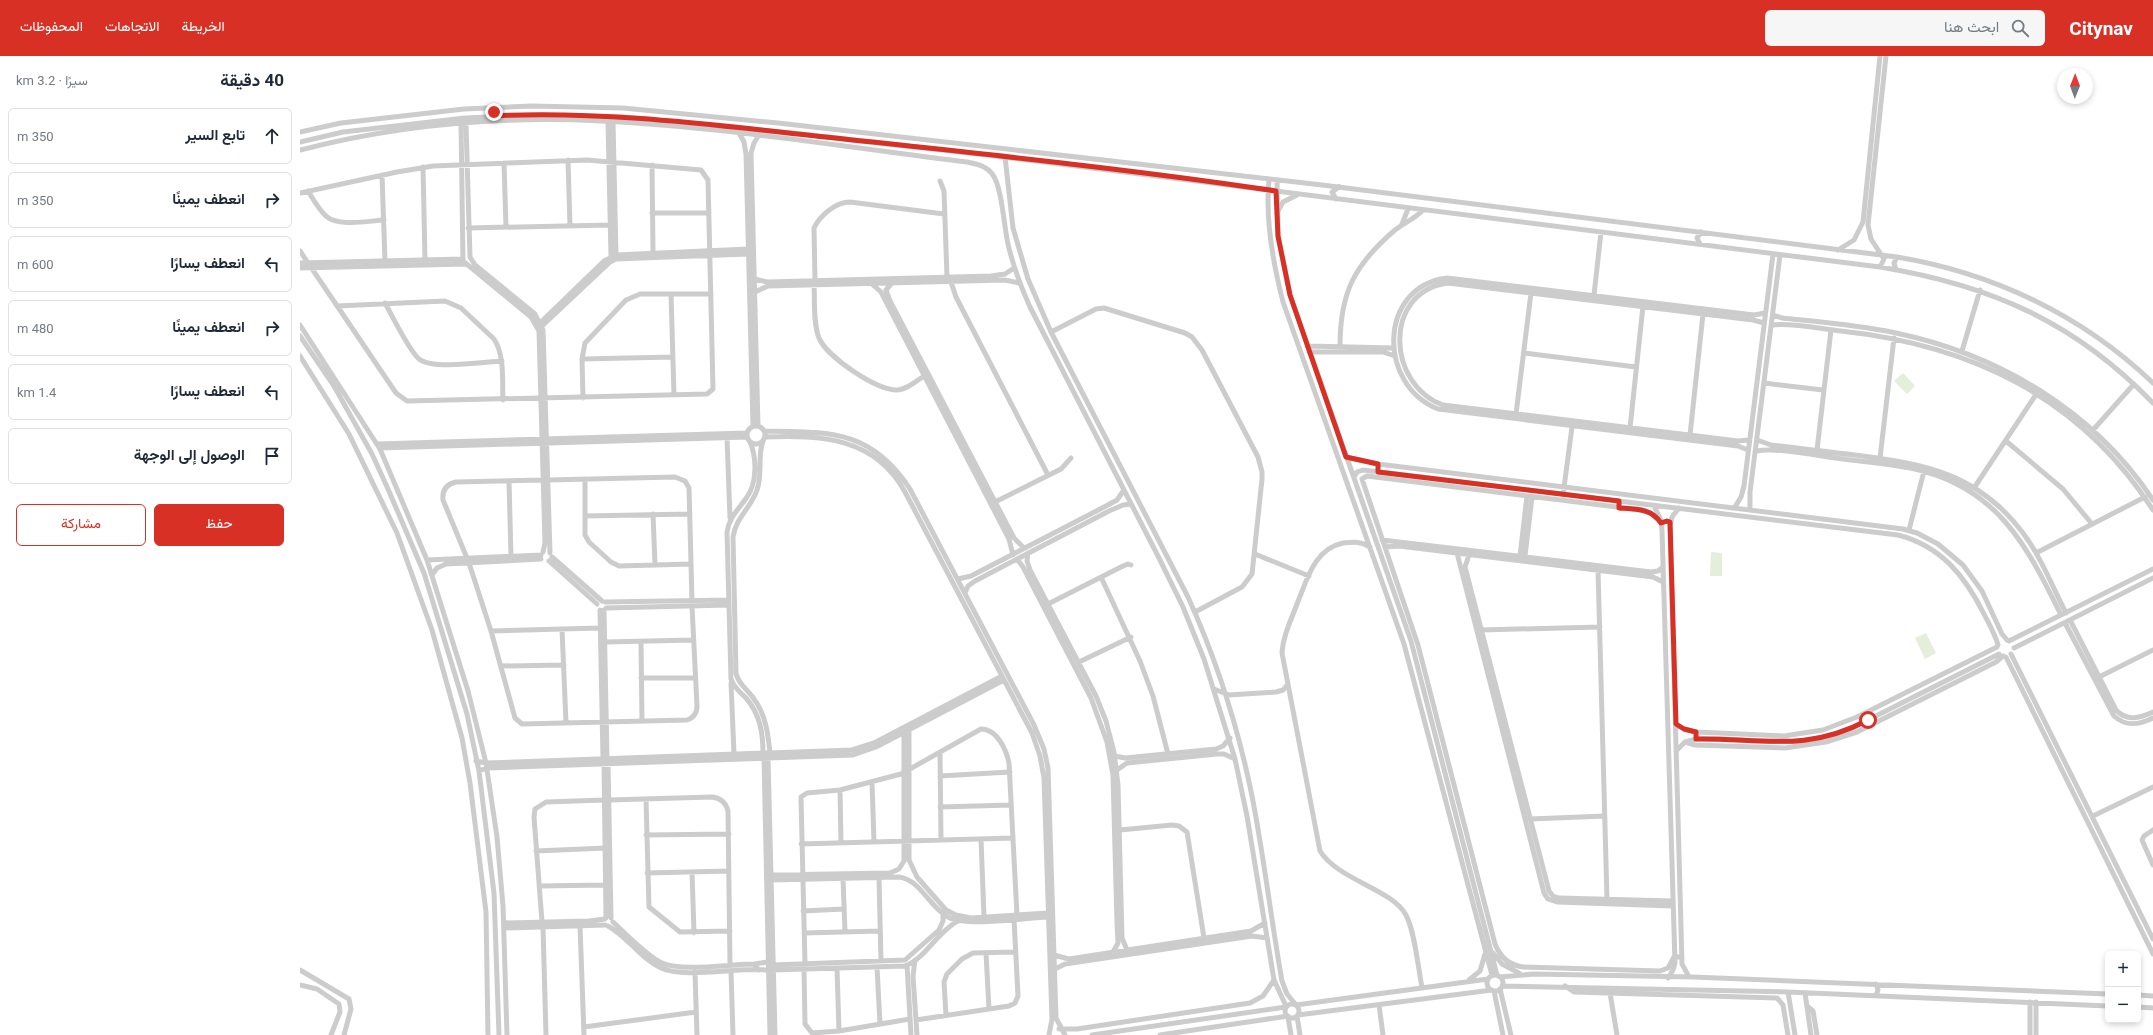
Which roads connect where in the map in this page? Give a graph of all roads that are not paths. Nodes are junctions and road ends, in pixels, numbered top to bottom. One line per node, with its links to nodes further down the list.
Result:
1 (1880, 56): 64 (street)
2 (1886, 56): 73 (street)
3 (515, 106): 4 (street); 5 (street); 10 (street)
4 (482, 107): 6 (street); 12 (street)
5 (520, 115): 6 (street); 9 (street)
6 (491, 116): 18 (street)
7 (610, 122): 8 (street); 14 (street); 22 (street)
8 (463, 124): 19 (street); 24 (street)
9 (736, 128): 11 (street); 14 (street)
10 (828, 130): 13 (street); 16 (street)
11 (763, 131): 15 (street); 16 (street)
12 (300, 132)
13 (861, 133): 17 (street); 26 (street)
14 (740, 134): 15 (street); 67 (street)
15 (758, 136): 37 (street); 86 (street)
16 (833, 138): 17 (street)
17 (868, 141): 20 (street)
18 (300, 142)
19 (300, 150)
20 (1005, 157): 29 (street); 35 (street)
21 (568, 160): 22 (street); 23 (street); 56 (street)
22 (611, 161): 25 (street); 44 (street)
23 (504, 163): 24 (street); 57 (street)
24 (464, 165): 27 (street); 46 (street); 47 (street)
25 (652, 165): 49 (street); 50 (street)
26 (1134, 165): 28 (street); 29 (street)
27 (423, 167): 30 (street); 76 (street)
28 (1155, 167): 31 (street); 32 (street)
29 (1133, 173): 31 (street)
30 (382, 175): 39 (street); 53 (street)
31 (1152, 175): 38 (street)
32 (1269, 180): 33 (street); 38 (street)
33 (1277, 180): 36 (street); 40 (street)
34 (940, 181): 51 (street)
35 (1007, 186): 37 (street); 120 (street)
36 (1339, 187): 43 (street); 59 (street)
37 (998, 188): 84 (street)
38 (1268, 190): 40 (street); 222 (street)
39 (308, 191): 41 (street); 53 (street)
40 (1276, 191): 42 (street); 52 (street)
41 (300, 193)
42 (1301, 194): 43 (street); 52 (street)
43 (1336, 199): 45 (street)
44 (612, 202): 55 (street); 71 (street)
45 (1408, 209): 48 (street); 54 (street)
46 (462, 211): 47 (street); 75 (street)
47 (468, 211): 58 (street)
48 (1422, 211): 54 (street); 60 (street)
49 (708, 213): 50 (street); 68 (street)
50 (652, 214): 66 (street)
51 (944, 214): 88 (street); 89 (street)
52 (1276, 214): 124 (street)
53 (384, 220): 77 (street)
54 (1402, 224): 125 (street)
55 (610, 225): 56 (street); 71 (street)
56 (570, 226): 57 (street)
57 (506, 227): 58 (street)
58 (468, 228): 115 (street)
59 (1683, 230): 61 (street); 62 (street)
60 (1601, 232): 62 (street); 102 (street)
61 (1701, 232): 63 (street); 64 (street)
62 (1681, 242): 63 (street)
63 (1700, 244): 70 (street)
64 (1838, 250): 73 (street)
65 (300, 251): 81 (street)
66 (653, 252): 69 (street); 71 (street)
67 (748, 252): 68 (street); 158 (street)
68 (710, 253): 69 (street); 101 (street)
69 (664, 254): 98 (street)
70 (1773, 254): 72 (street); 94 (street)
71 (613, 255): 98 (street)
72 (1780, 255): 82 (street); 95 (street)
73 (1883, 256): 74 (street); 82 (street)
74 (1897, 257): 85 (street); 143 (street)
75 (462, 258): 76 (street); 80 (street)
76 (425, 260): 77 (street)
77 (385, 261): 79 (street)
78 (300, 263): 81 (street)
79 (354, 264): 80 (street); 81 (street)
80 (466, 264): 128 (street)
81 (309, 265): 83 (street); 107 (street)
82 (1880, 267): 85 (street)
83 (300, 268)
84 (1014, 268): 87 (street); 91 (street)
85 (1896, 270): 96 (street)
86 (755, 278): 92 (street); 97 (street)
87 (991, 278): 88 (street); 91 (street)
88 (949, 280): 89 (street); 90 (street); 183 (street)
89 (814, 283): 92 (street); 93 (street); 140 (street)
90 (892, 283): 93 (street); 105 (street)
91 (1019, 283): 137 (street)
92 (774, 284): 97 (street)
93 (872, 284): 105 (street)
94 (1768, 289): 95 (street); 110 (street)
95 (1776, 290): 112 (street)
96 (1980, 290): 129 (street); 144 (street)
97 (756, 292): 158 (street)
98 (574, 293): 115 (street)
99 (1531, 293): 104 (street); 108 (street); 131 (street)
100 (671, 294): 101 (street); 135 (street); 136 (street)
101 (711, 294): 148 (street)
102 (1594, 295): 103 (street); 109 (street)
103 (1410, 297): 104 (street); 126 (street)
104 (1414, 301): 155 (street)
105 (888, 302): 140 (street); 200 (street)
106 (385, 303): 107 (street); 138 (street); 138 (street)
107 (337, 306): 151 (street)
108 (1643, 306): 109 (street); 139 (street)
109 (1688, 309): 110 (street); 111 (street)
110 (1765, 313): 114 (street)
111 (1703, 314): 114 (street); 163 (street)
112 (1773, 314): 113 (street); 117 (street)
113 (1805, 321): 118 (street); 123 (street)
114 (1764, 323): 153 (street)
115 (541, 324): 128 (street)
116 (300, 325): 145 (street)
117 (1772, 325): 118 (street); 142 (street)
118 (1804, 327): 119 (street)
119 (1831, 330): 122 (street); 146 (street)
120 (1052, 332): 133 (street); 235 (street)
121 (300, 336): 145 (street)
122 (1894, 338): 123 (street); 178 (street)
123 (1907, 338): 129 (street); 141 (street)
124 (1307, 346): 125 (street); 130 (street)
125 (1340, 346): 127 (street)
126 (1394, 348): 127 (street); 134 (street)
127 (1380, 350): 130 (street); 134 (street)
128 (542, 351): 150 (street)
129 (1962, 351): 141 (street)
130 (1309, 352): 176 (street)
131 (1524, 353): 139 (street); 156 (street)
132 (300, 356): 478 (street)
133 (1064, 356): 137 (street); 221 (street)
134 (1395, 356): 155 (street)
135 (673, 357): 136 (street); 148 (street)
136 (582, 359): 149 (street)
137 (1056, 360): 193 (street)
138 (502, 361): 151 (street)
139 (1636, 367): 159 (street)
140 (924, 376): 225 (street)
141 (2011, 376): 147 (street); 160 (street)
142 (1764, 382): 146 (street); 154 (street)
143 (2153, 383)
144 (2134, 384): 152 (street); 160 (street)
145 (336, 385): 171 (street); 234 (street)
146 (1823, 390): 174 (street)
147 (2037, 393): 169 (street); 197 (street)
148 (674, 395): 149 (street)
149 (583, 398): 150 (street)
150 (543, 399): 151 (street); 168 (street)
151 (503, 400)
152 (2153, 403)
153 (1754, 405): 154 (street); 166 (street)
154 (1761, 407): 167 (street)
155 (1468, 411): 156 (street); 157 (street)
156 (1516, 414): 157 (street)
157 (1570, 424): 159 (street); 190 (street)
158 (756, 426): 161 (street); 162 (street)
159 (1626, 429): 163 (street); 173 (street)
160 (2093, 430): 198 (street)
161 (765, 431): 165 (street); 211 (street)
162 (747, 435): 164 (street); 168 (street); 170 (street)
163 (1690, 435): 166 (street)
164 (727, 438): 168 (street); 216 (street)
165 (764, 439): 170 (street); 211 (street); 255 (street)
166 (1749, 440): 173 (street)
167 (1757, 440): 172 (street); 175 (street)
168 (545, 441): 171 (street); 186 (street)
169 (2006, 441): 192 (street); 220 (street)
170 (750, 442): 216 (street)
171 (378, 446): 230 (street)
172 (1784, 449): 174 (street); 175 (street); 179 (street)
173 (1748, 450): 189 (street)
174 (1817, 450): 178 (street)
175 (1756, 451): 191 (street)
176 (1346, 457): 180 (street); 184 (street)
177 (1071, 458): 183 (street)
178 (1880, 458): 179 (street)
179 (1891, 462): 181 (street); 188 (street)
180 (1378, 464): 182 (street); 190 (street)
181 (1924, 471): 188 (street); 223 (street)
182 (1378, 472): 184 (street); 194 (street)
183 (1048, 475): 200 (street)
184 (1354, 477): 253 (street)
185 (585, 479): 186 (street); 213 (street); 214 (street)
186 (546, 480): 187 (street); 236 (street); 240 (street)
187 (509, 481): 238 (street); 243 (street)
188 (1959, 483): 192 (street); 274 (street)
189 (1744, 486): 191 (street); 204 (street)
190 (1564, 487): 195 (street); 202 (street)
191 (1751, 487): 209 (street)
192 (1974, 488): 232 (street)
193 (1124, 490): 201 (street); 206 (street)
194 (1505, 490): 195 (street); 196 (street); 226 (street)
195 (1563, 495): 199 (street)
196 (1529, 496): 207 (street); 239 (street)
197 (2145, 498): 205 (street); 220 (street)
198 (2153, 500)
199 (1619, 501): 203 (street); 207 (street)
200 (995, 502): 225 (street)
201 (1131, 504): 206 (street); 224 (street)
202 (1705, 504): 204 (street); 210 (street)
203 (1654, 506): 208 (street); 218 (street)
204 (1735, 507): 209 (street)
205 (2152, 507)
206 (1107, 508): 231 (street)
207 (1619, 508): 218 (street)
208 (1679, 508): 210 (street); 217 (street)
209 (1750, 509): 215 (street)
210 (1705, 511): 219 (street)
211 (919, 512): 261 (street); 304 (street)
212 (653, 514): 213 (street); 214 (street); 245 (street)
213 (690, 514): 244 (street)
214 (585, 516): 245 (street)
215 (1808, 516): 219 (street); 223 (street)
216 (730, 519): 255 (street)
217 (1670, 522): 218 (street); 317 (street)
218 (1661, 523): 247 (street)
219 (1807, 523): 276 (street)
220 (2092, 524): 232 (street)
221 (1153, 527): 224 (street); 273 (street)
222 (1364, 530): 227 (street); 228 (street)
223 (1909, 530): 275 (street)
224 (1145, 531): 307 (street)
225 (1011, 536): 231 (street); 241 (street)
226 (1382, 540): 229 (street); 239 (street)
227 (1356, 541): 228 (street); 258 (street)
228 (1370, 547): 259 (street)
229 (1385, 547): 233 (street); 414 (street)
230 (423, 551): 234 (street); 242 (street)
231 (1026, 551): 241 (street); 251 (street)
232 (2036, 552): 274 (street)
233 (1457, 553): 237 (street); 249 (street)
234 (415, 554): 333 (street)
235 (1255, 554): 258 (street); 273 (street)
236 (542, 555): 238 (street); 240 (street); 240 (street); 243 (street)
237 (1469, 555): 249 (street); 250 (street)
238 (511, 556): 243 (street)
239 (1523, 556): 252 (street)
240 (550, 557): 272 (street)
241 (1014, 557): 251 (street); 256 (street); 262 (street)
242 (427, 560): 243 (street); 254 (street)
243 (468, 561): 254 (street); 282 (street)
244 (691, 564): 245 (street); 270 (street)
245 (655, 565)
246 (1131, 565): 257 (street)
247 (1662, 567): 252 (street); 263 (street)
248 (2153, 569): 264 (street)
249 (1463, 570): 281 (street); 312 (street)
250 (1598, 570): 252 (street); 278 (street)
251 (1028, 571): 271 (street); 300 (street)
252 (1631, 572): 263 (street)
253 (1388, 574): 259 (street); 265 (street)
254 (432, 575): 335 (street)
255 (731, 575): 269 (street); 292 (street)
256 (971, 576): 261 (street); 262 (street)
257 (1101, 576): 271 (street); 284 (street)
258 (1309, 576): 306 (street)
259 (1381, 577): 266 (street)
260 (2153, 578): 267 (street)
261 (958, 579): 268 (street)
262 (975, 581): 268 (street)
263 (1663, 582): 346 (street)
264 (2122, 585): 267 (street); 274 (street)
265 (1392, 586): 266 (street); 389 (street)
266 (1385, 589): 389 (street)
267 (2126, 592): 277 (street)
268 (965, 593): 318 (street)
269 (729, 602): 270 (street); 292 (street)
270 (692, 603): 272 (street); 285 (street)
271 (1048, 604): 296 (street)
272 (602, 606): 279 (street); 288 (street)
273 (1195, 612): 309 (street)
274 (2063, 614): 283 (street)
275 (1994, 617): 276 (street); 287 (street)
276 (1987, 620): 290 (street)
277 (2067, 621): 286 (street); 301 (street); 308 (street)
278 (1600, 627): 281 (street); 353 (street)
279 (600, 628): 280 (street); 315 (street)
280 (562, 629): 282 (street); 298 (street)
281 (1481, 630): 312 (street)
282 (491, 631): 299 (street)
283 (2026, 633): 286 (street); 287 (street)
284 (1131, 637): 296 (street); 328 (street)
285 (693, 640): 289 (street); 303 (street)
286 (2030, 640): 291 (street)
287 (2008, 641): 290 (street); 291 (street)
288 (605, 642): 289 (street); 315 (street)
289 (641, 642): 302 (street)
290 (1997, 646): 294 (street); 295 (street)
291 (2014, 648): 295 (street)
292 (733, 649): 305 (street); 329 (street)
293 (2153, 650): 301 (street)
294 (1981, 655): 297 (street); 320 (street)
295 (2005, 655): 297 (street); 323 (street); 343 (street); 348 (street)
296 (1079, 662): 300 (street)
297 (1984, 662): 322 (street)
298 (564, 665): 299 (street); 316 (street)
299 (501, 666): 316 (street)
300 (1082, 674): 330 (street); 402 (street)
301 (2099, 677): 308 (street)
302 (641, 678): 303 (street); 314 (street)
303 (695, 678): 314 (street)
304 (1003, 678): 318 (street); 319 (street); 329 (street)
305 (731, 679): 327 (street); 329 (street)
306 (1288, 684): 309 (street); 443 (street)
307 (1214, 689): 309 (street); 310 (street)
308 (2102, 691): 311 (street); 313 (street)
309 (1227, 695): 310 (street); 458 (street)
310 (1219, 703): 321 (street)
311 (2153, 712)
312 (1501, 718): 355 (street); 381 (street)
313 (2153, 718)
314 (642, 721): 315 (street)
315 (604, 722): 316 (street); 334 (street)
316 (566, 723)
317 (1676, 724): 320 (street); 324 (street)
318 (1032, 726): 369 (street)
319 (906, 731): 329 (street); 338 (street)
320 (1696, 732): 322 (street)
321 (1230, 738): 326 (street); 331 (street)
322 (1696, 739): 323 (street)
323 (1686, 742): 324 (street)
324 (1676, 751): 347 (street)
325 (940, 752): 338 (street); 339 (street); 340 (street)
326 (1213, 752): 328 (street); 331 (street); 332 (street)
327 (734, 754): 329 (street); 334 (street)
328 (1168, 754): 332 (street)
329 (766, 756): 334 (street); 375 (street); 388 (street)
330 (1115, 756): 332 (street); 336 (street)
331 (1235, 759): 392 (street)
332 (1132, 760): 336 (street)
333 (476, 761): 335 (street); 337 (street)
334 (606, 762): 335 (street); 350 (street)
335 (486, 766): 337 (street); 393 (street)
336 (1117, 770): 356 (street)
337 (479, 771): 479 (street)
338 (906, 771): 341 (street); 363 (street)
339 (1010, 772): 340 (street); 351 (street)
340 (940, 776): 352 (street)
341 (872, 782): 344 (street); 364 (street)
342 (2153, 786): 354 (street)
343 (2079, 787): 345 (street); 348 (street)
344 (840, 790): 365 (street); 366 (street)
345 (2082, 793): 348 (street); 354 (street)
346 (1669, 794): 347 (street); 381 (street)
347 (1678, 794): 415 (street)
348 (2074, 794): 412 (street)
349 (646, 799): 350 (street); 358 (street); 359 (street)
350 (607, 800): 367 (street); 368 (street); 390 (street)
351 (1011, 805): 352 (street); 360 (street)
352 (940, 807): 362 (street)
353 (1605, 816): 355 (street); 380 (street)
354 (2093, 816): 405 (street)
355 (1530, 818): 380 (street)
356 (1120, 830): 402 (street); 403 (street)
357 (2153, 830): 370 (street)
358 (728, 834): 359 (street); 371 (street)
359 (646, 836): 373 (street)
360 (1013, 838): 361 (street); 387 (street)
361 (981, 839): 362 (street); 386 (street)
362 (941, 840): 363 (street)
363 (907, 841): 364 (street); 374 (street); 386 (street)
364 (874, 842): 365 (street)
365 (841, 843): 366 (street)
366 (801, 844): 374 (street)
367 (606, 848): 368 (street); 378 (street)
368 (536, 851): 379 (street)
369 (1049, 865): 385 (street); 413 (street)
370 (2153, 865)
371 (729, 871): 372 (street); 396 (street)
372 (692, 872): 373 (street); 399 (street)
373 (647, 873): 399 (street)
374 (802, 877): 375 (street); 376 (street); 383 (street)
375 (771, 878): 388 (street)
376 (844, 878): 377 (street); 382 (street)
377 (879, 878): 384 (street); 397 (street)
378 (606, 885): 379 (street); 390 (street)
379 (539, 886): 394 (street)
380 (1608, 899): 381 (street)
381 (1672, 903): 414 (street)
382 (844, 909): 383 (street); 398 (street)
383 (803, 910): 400 (street)
384 (943, 914): 391 (street); 417 (street)
385 (1048, 915): 387 (street); 473 (street)
386 (984, 917): 387 (street)
387 (1015, 917): 391 (street); 409 (street)
388 (769, 919): 422 (street)
389 (1480, 920): 406 (street); 408 (street)
390 (608, 921): 394 (street); 395 (street); 424 (street); 429 (street)
391 (958, 921): 416 (street)
392 (1265, 924): 401 (street); 404 (street)
393 (504, 925): 394 (street); 480 (street)
394 (542, 925): 395 (street); 481 (street)
395 (580, 926): 472 (street)
396 (730, 931): 399 (street); 424 (street)
397 (880, 931): 398 (street); 417 (street)
398 (845, 932): 400 (street)
399 (694, 933)
400 (804, 933): 421 (street)
401 (1252, 934): 403 (street); 404 (street); 418 (street)
402 (1120, 938): 407 (street); 410 (street)
403 (1204, 938): 407 (street)
404 (1267, 938): 435 (street)
405 (2153, 938)
406 (1485, 949): 432 (street); 436 (street)
407 (1127, 950): 410 (street)
408 (1491, 951): 430 (street); 432 (street)
409 (1015, 952): 411 (street); 465 (street)
410 (1113, 952): 418 (street)
411 (986, 953): 465 (street); 467 (street)
412 (2153, 954)
413 (1054, 955): 418 (street); 426 (street)
414 (1674, 957): 415 (street); 434 (street)
415 (1682, 957): 433 (street)
416 (915, 960): 420 (street); 445 (street)
417 (881, 961): 421 (street)
418 (1069, 961): 426 (street)
419 (754, 964): 422 (street); 424 (street); 428 (street)
420 (907, 965): 423 (street); 445 (street)
421 (804, 966): 422 (street); 425 (street); 475 (street)
422 (771, 967): 428 (street); 457 (street)
423 (876, 967): 425 (street); 471 (street)
424 (731, 968): 428 (street); 429 (street); 484 (street)
425 (837, 968): 475 (street)
426 (1055, 969): 474 (street)
427 (300, 970): 477 (street)
428 (759, 970)
429 (695, 972): 466 (street)
430 (1522, 974): 431 (street); 432 (street)
431 (1534, 974): 434 (street); 439 (street)
432 (1494, 976): 436 (street); 442 (street); 444 (street)
433 (1689, 977): 434 (street); 437 (street)
434 (1668, 978)
435 (1274, 980): 460 (street); 474 (street)
436 (1467, 981): 443 (street)
437 (1876, 984): 440 (street); 451 (street)
438 (300, 985): 476 (street)
439 (1526, 985): 441 (street); 442 (street)
440 (1893, 985): 449 (street); 452 (street)
441 (1565, 986): 446 (street); 447 (street)
442 (1501, 987): 444 (street); 497 (street)
443 (1422, 988): 458 (street)
444 (1493, 990): 455 (street); 496 (street)
445 (912, 992): 470 (street)
446 (1788, 992): 448 (street); 456 (street)
447 (1610, 993): 459 (street); 498 (street)
448 (1805, 993): 451 (street); 461 (street)
449 (2105, 994)
450 (2141, 995): 453 (street)
451 (1876, 996): 452 (street)
452 (1892, 996): 454 (street)
453 (2153, 996)
454 (2033, 1002): 462 (street); 503 (street); 504 (street)
455 (1379, 1004): 468 (street); 495 (street)
456 (1790, 1004): 459 (street); 500 (street)
457 (772, 1005): 485 (street); 486 (street)
458 (1296, 1005): 460 (street); 468 (street)
459 (1783, 1005): 499 (street)
460 (1286, 1006): 469 (street); 491 (street)
461 (1807, 1006): 501 (street); 502 (street)
462 (2105, 1006)
463 (2141, 1007): 464 (street)
464 (2153, 1008)
465 (989, 1009): 467 (street)
466 (696, 1012): 472 (street); 483 (street)
467 (946, 1015): 470 (street)
468 (1297, 1015): 469 (street); 494 (street)
469 (1288, 1016): 492 (street); 493 (street)
470 (913, 1019): 471 (street); 487 (street); 488 (street)
471 (880, 1024): 475 (street)
472 (584, 1027): 482 (street)
473 (1052, 1028): 474 (street); 489 (street)
474 (1060, 1029): 490 (street)
475 (839, 1031)
476 (331, 1035)
477 (344, 1035)
478 (488, 1035)
479 (499, 1035)
480 (507, 1035)
481 (546, 1035)
482 (584, 1035)
483 (697, 1035)
484 (733, 1035)
485 (770, 1035)
486 (775, 1035)
487 (911, 1035)
488 (917, 1035)
489 (1048, 1035)
490 (1065, 1035)
491 (1092, 1035)
492 (1160, 1035)
493 (1291, 1035)
494 (1300, 1035)
495 (1383, 1035)
496 (1503, 1035)
497 (1511, 1035)
498 (1617, 1035)
499 (1788, 1035)
500 (1795, 1035)
501 (1811, 1035)
502 (1817, 1035)
503 (2030, 1035)
504 (2036, 1035)

